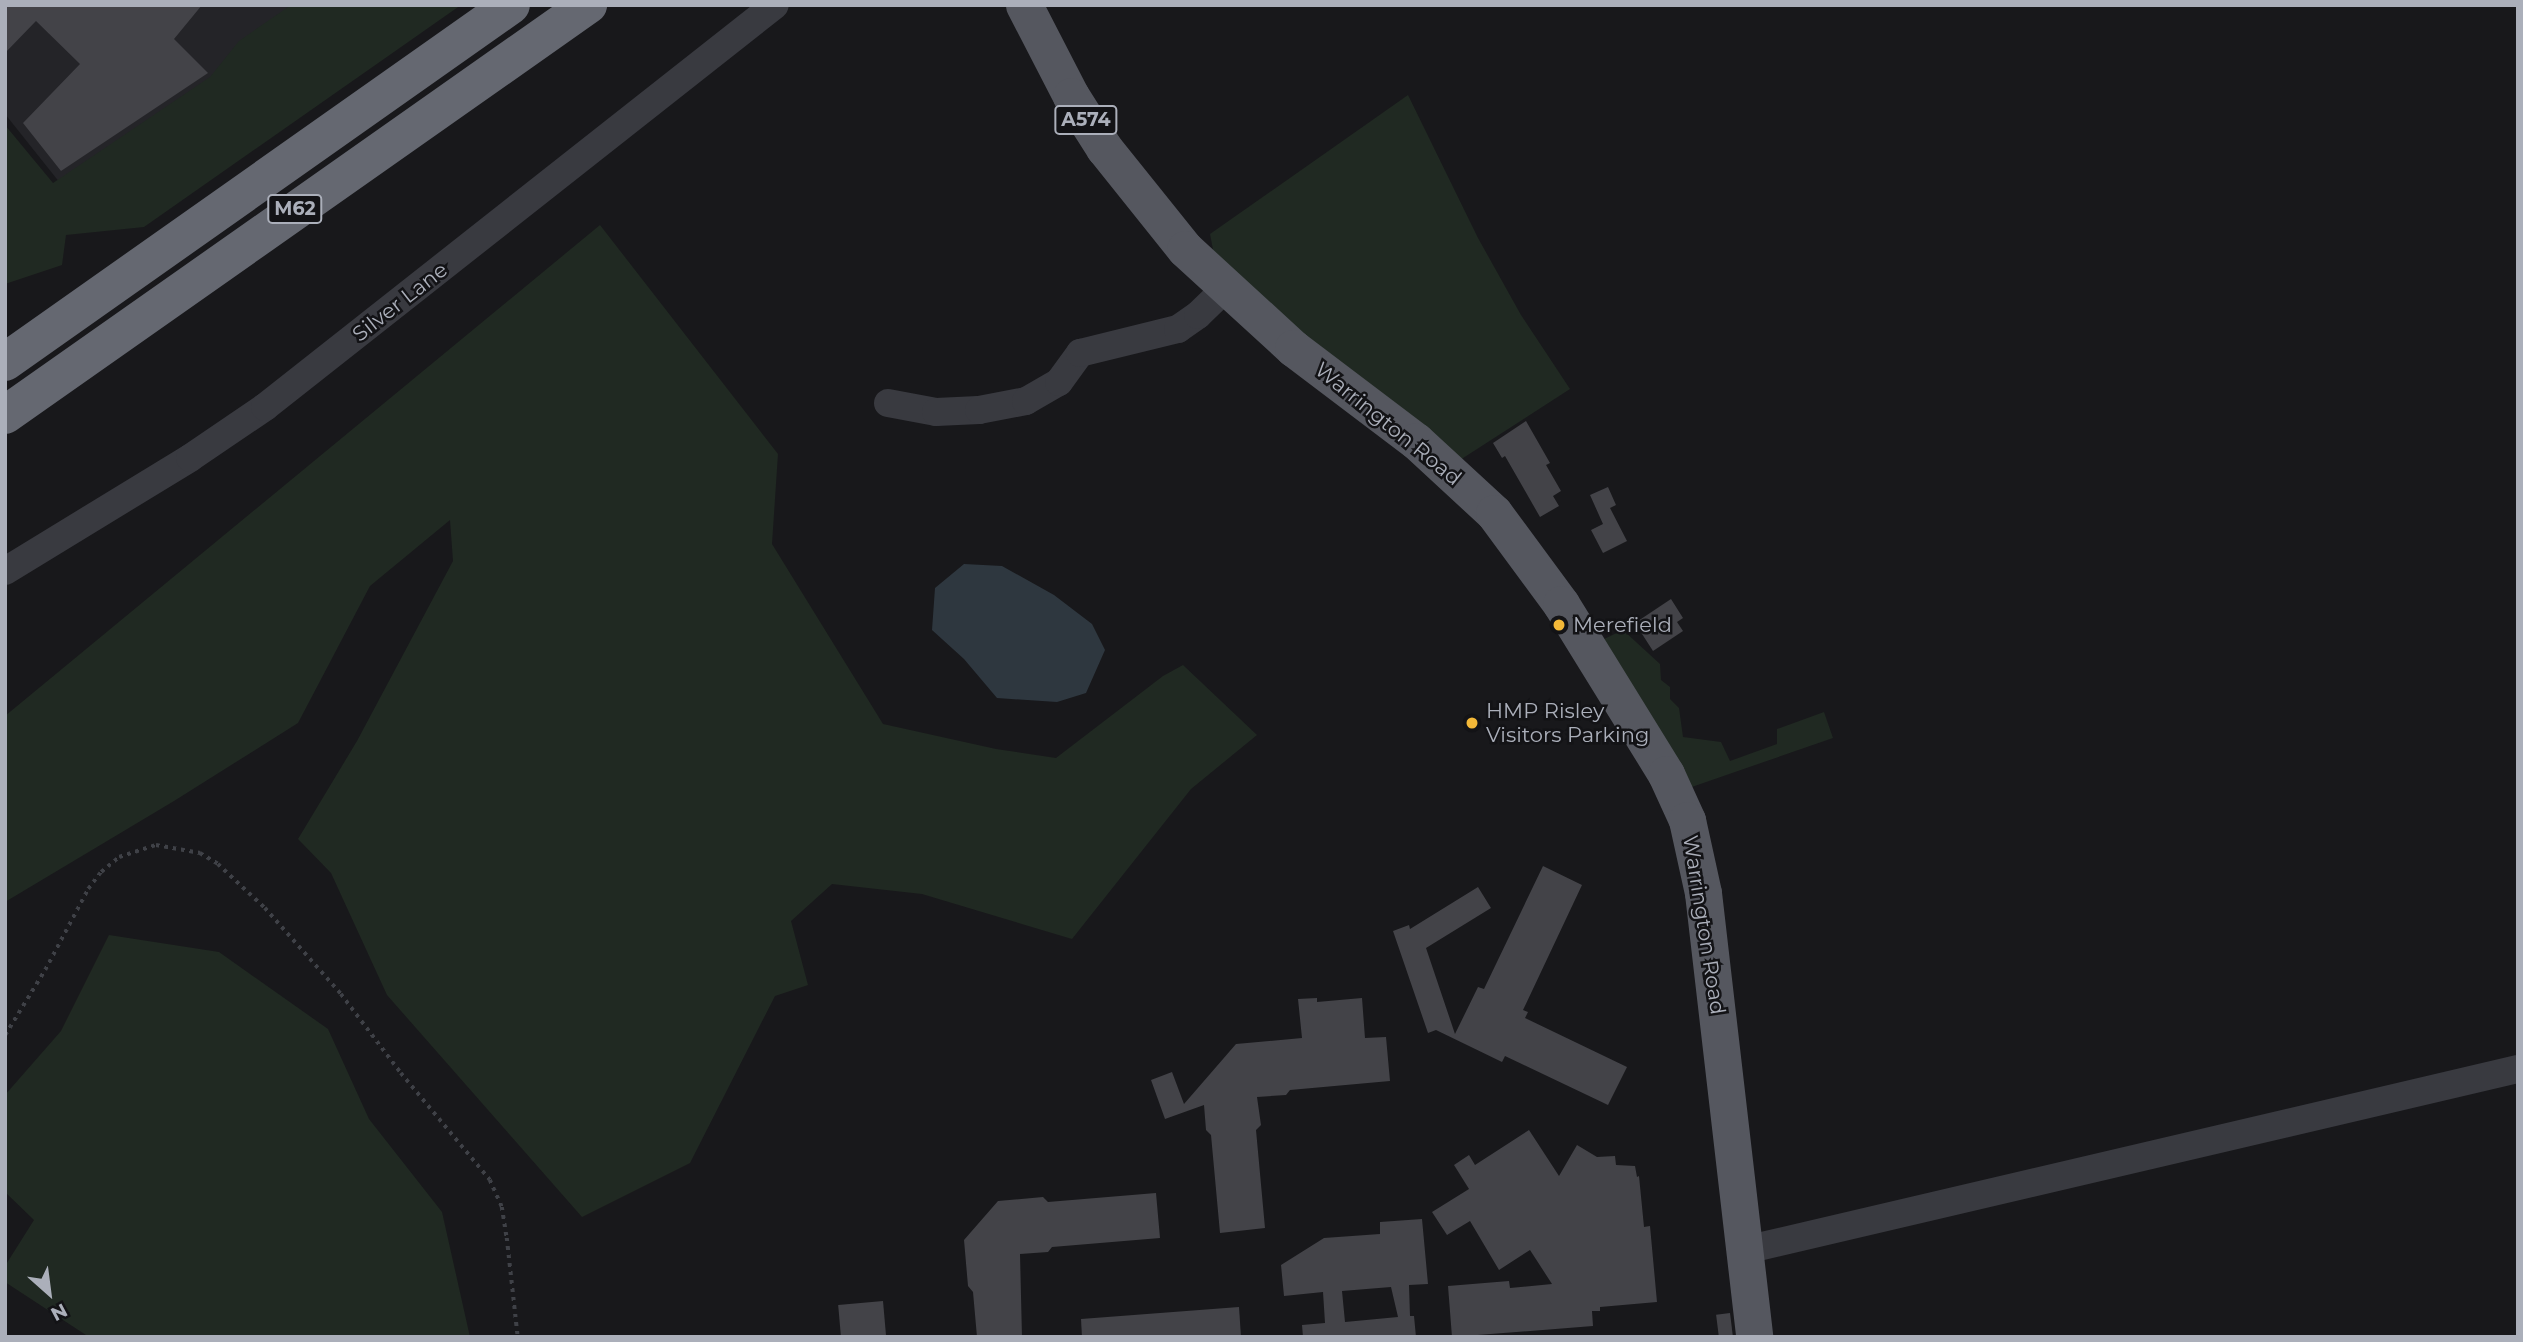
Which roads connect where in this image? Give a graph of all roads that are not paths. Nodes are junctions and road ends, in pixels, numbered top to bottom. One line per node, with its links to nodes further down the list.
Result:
1 (511, 5): 6 (highway, M62)
2 (588, 5): 8 (highway, M62)
3 (775, 5): 9 (street, Silver Lane)
4 (1024, 5): 5 (main road, Warrington Road / A574)
5 (1225, 289): 7 (street); 11 (main road, Warrington Road / A574)
6 (5, 362)
7 (888, 402)
8 (5, 415)
9 (5, 571)
10 (2518, 1069): 11 (street)
11 (1745, 1250): 12 (main road, Warrington Road / A574)
12 (1754, 1337)

